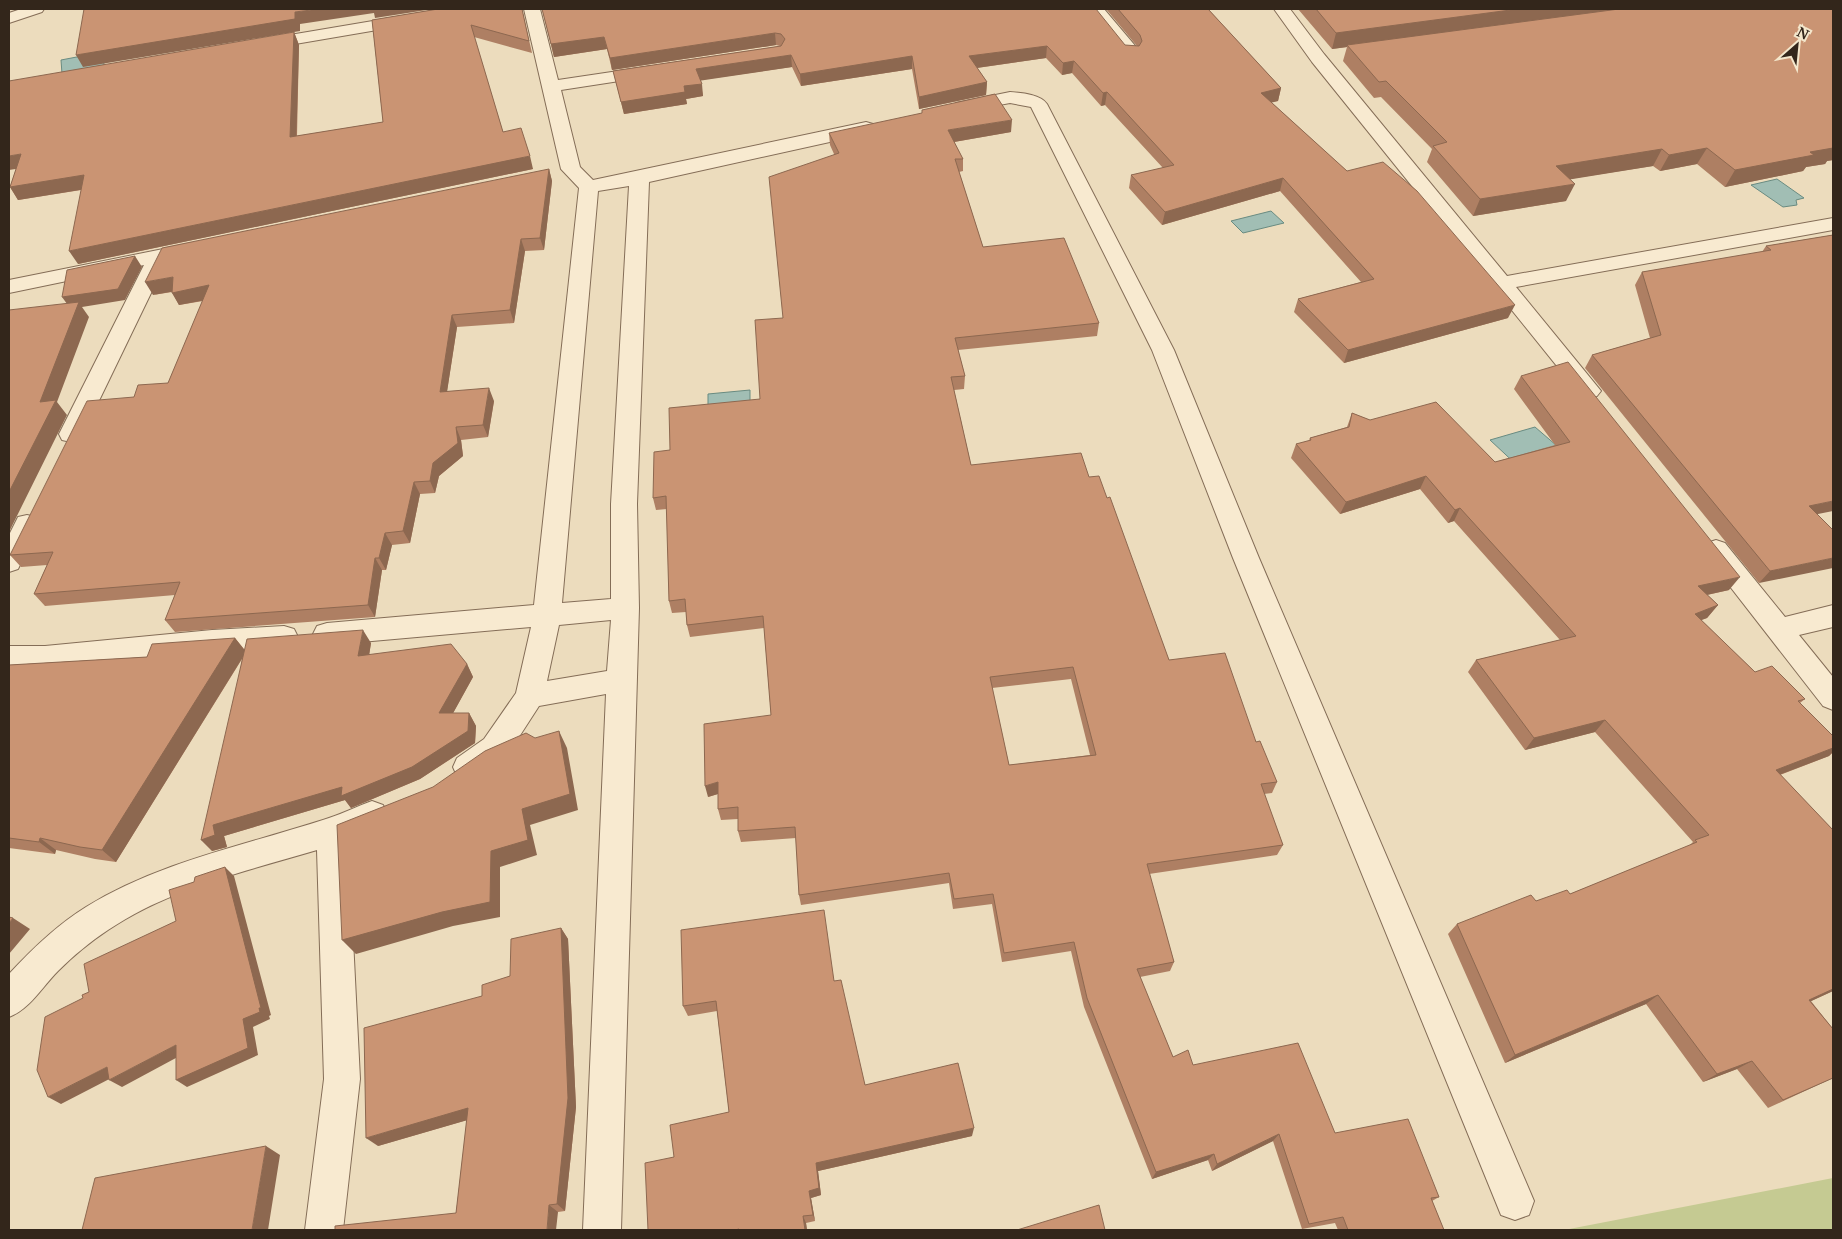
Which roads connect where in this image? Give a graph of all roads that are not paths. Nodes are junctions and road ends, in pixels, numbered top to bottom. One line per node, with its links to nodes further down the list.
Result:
1 (36, 9): 6 (street)
2 (471, 9): 7 (street)
3 (532, 9): 10 (street)
4 (1096, 9): 8 (street)
5 (1282, 9): 18 (street)
6 (9, 18)
7 (240, 49)
8 (1131, 52)
9 (669, 68): 10 (street)
10 (552, 86): 13 (street)
11 (944, 111): 37 (street)
12 (887, 124): 14 (street)
13 (571, 176): 14 (street); 26 (street)
14 (639, 178): 25 (street)
15 (1833, 224): 18 (street)
16 (207, 246): 17 (street)
17 (159, 256): 19 (street); 21 (street)
18 (1502, 283): 20 (street)
19 (9, 286)
20 (1601, 406)
21 (60, 457)
22 (39, 501): 24 (street)
23 (1705, 536): 28 (street)
24 (9, 562)
25 (625, 608): 26 (street); 30 (street)
26 (547, 615): 29 (street); 31 (street)
27 (1833, 616): 28 (street)
28 (1779, 629): 32 (street)
29 (9, 657)
30 (621, 680): 31 (street); 39 (street)
31 (530, 696): 33 (street)
32 (1833, 698)
33 (440, 786)
34 (396, 806): 35 (street)
35 (332, 831): 36 (street); 38 (street)
36 (9, 1000)
37 (1516, 1201)
38 (324, 1230)
39 (602, 1230)

